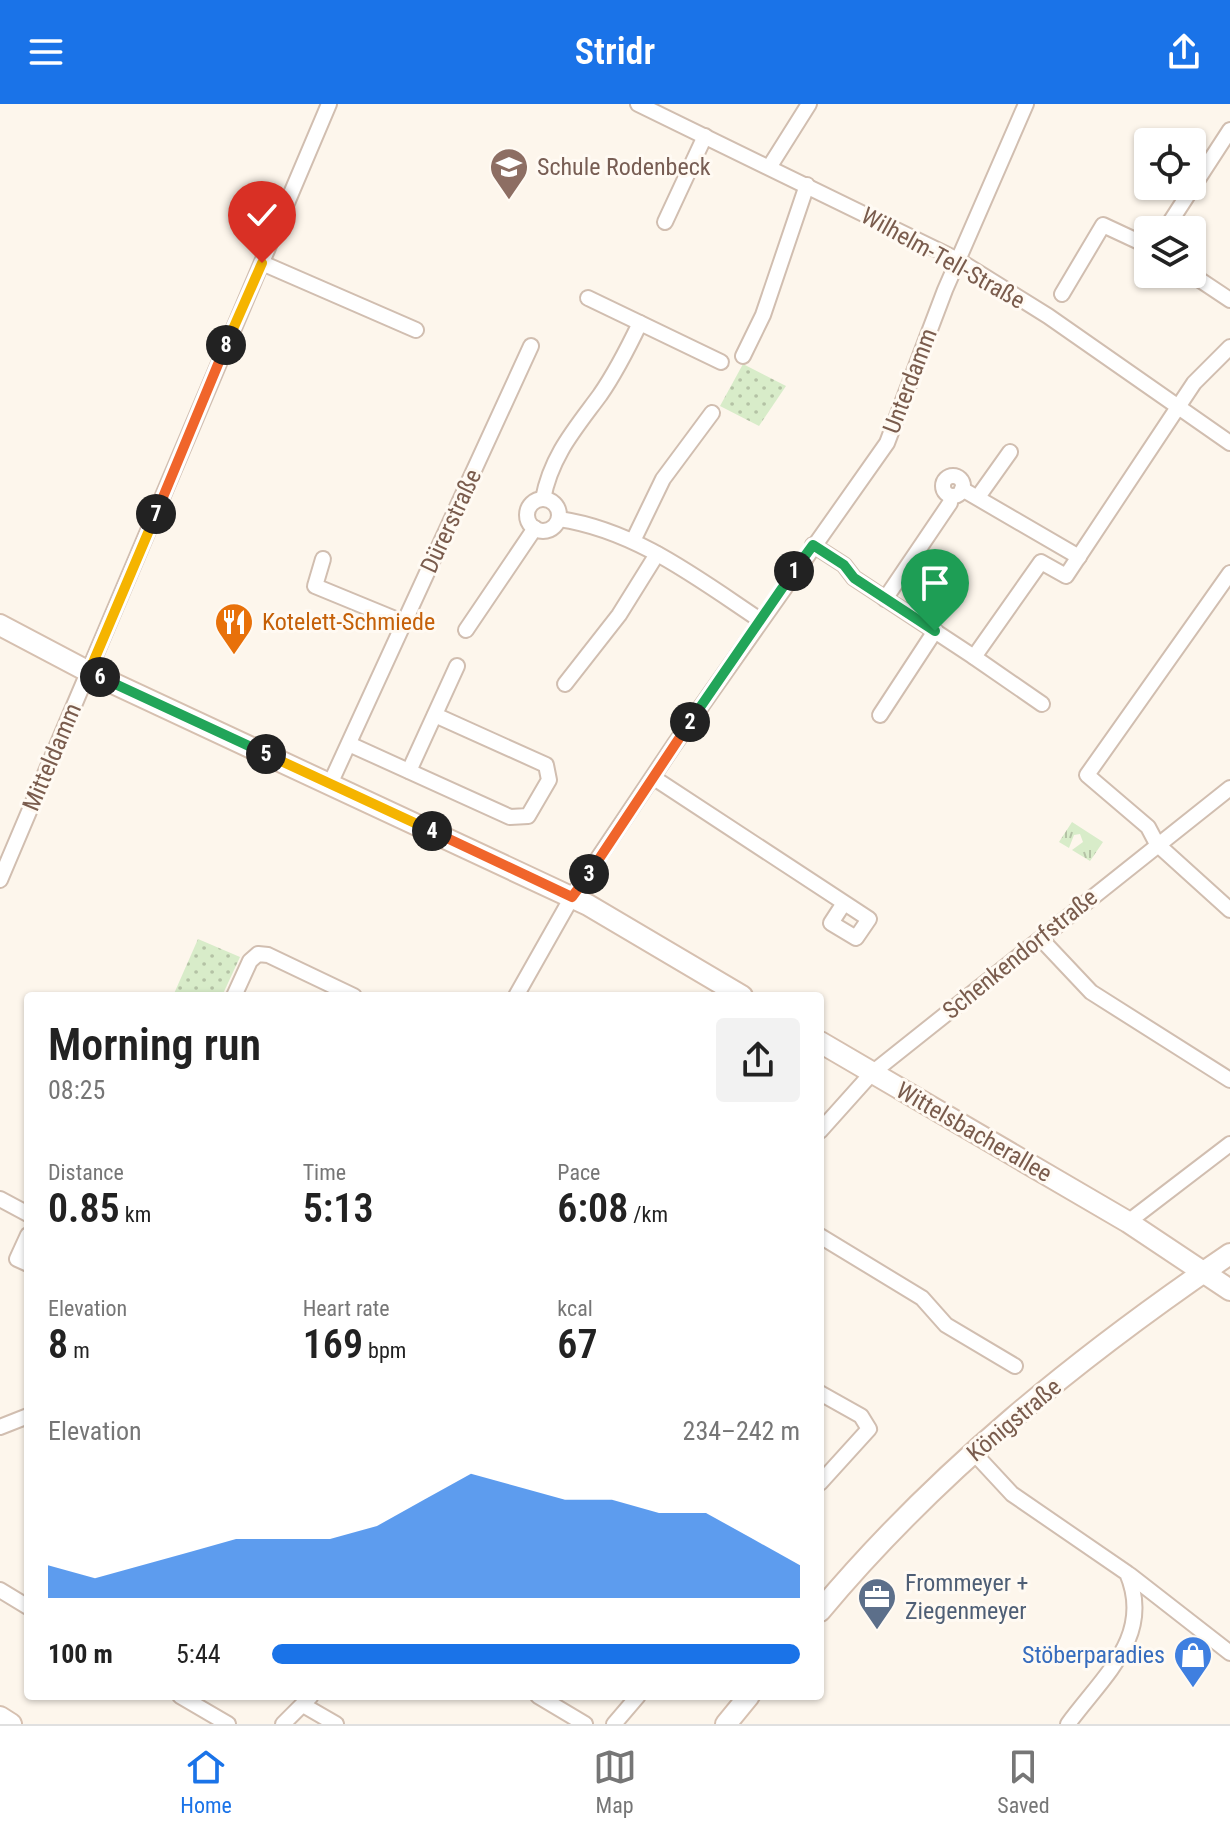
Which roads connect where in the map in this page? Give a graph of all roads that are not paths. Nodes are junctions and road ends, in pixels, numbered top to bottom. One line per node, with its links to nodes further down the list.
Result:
1 (329, 104): 13 (street, Mitteldamm)
2 (638, 104): 6 (street, Wilhelm-Tell-Straße)
3 (809, 104): 7 (street)
4 (1026, 104): 12 (street, Unterdamm)
5 (1230, 130): 9 (street)
6 (705, 136): 7 (street, Wilhelm-Tell-Straße); 10 (street)
7 (770, 166): 8 (street, Wilhelm-Tell-Straße)
8 (807, 185): 12 (street, Wilhelm-Tell-Straße); 22 (street)
9 (1174, 216)
10 (665, 222)
11 (1134, 239): 15 (street)
12 (958, 260): 24 (street, Wilhelm-Tell-Straße); 36 (street, Unterdamm)
13 (262, 263): 19 (street); 50 (street, Mitteldamm)
14 (1206, 284): 17 (street)
15 (1062, 294)
16 (588, 298): 18 (street)
17 (1230, 300)
18 (640, 323): 23 (street); 30 (street)
19 (416, 330)
20 (531, 346): 44 (street, Dürerstraße)
21 (1230, 347): 24 (street)
22 (743, 356)
23 (721, 362)
24 (1180, 406): 26 (street, Wilhelm-Tell-Straße); 38 (street)
25 (712, 413): 34 (street)
26 (1230, 443)
27 (1010, 452): 29 (street)
28 (962, 489): 29 (street)
29 (978, 497): 35 (street)
30 (543, 499): 32 (street); 33 (street)
31 (950, 503): 42 (street)
32 (559, 519): 33 (street); 34 (street)
33 (535, 528): 46 (street)
34 (633, 541): 37 (street)
35 (1053, 542): 38 (street); 40 (street)
36 (813, 545): 42 (street); 43 (street, Unterdamm)
37 (657, 554): 43 (street); 51 (street)
38 (1079, 557): 40 (street)
39 (323, 559): 44 (street)
40 (1041, 562): 48 (street)
41 (1230, 573): 60 (street)
42 (885, 599): 47 (street)
43 (760, 620): 57 (street, Unterdamm)
44 (405, 623): 55 (street, Dürerstraße)
45 (0, 625): 50 (street)
46 (466, 630)
47 (935, 631): 48 (street); 54 (street)
48 (974, 657): 52 (street)
49 (457, 666): 53 (street)
50 (89, 672): 58 (street); 61 (street, Mitteldamm)
51 (565, 684)
52 (1042, 704)
53 (435, 715): 56 (street); 56 (street)
54 (880, 715)
55 (349, 744): 56 (street); 58 (street, Dürerstraße)
56 (409, 771)
57 (654, 778): 62 (street, Unterdamm); 63 (street)
58 (330, 784): 62 (street)
59 (1230, 788): 60 (street, Schenkendorfstraße)
60 (1157, 844): 64 (street); 65 (street, Schenkendorfstraße)
61 (0, 880)
62 (572, 897): 68 (street, Unterdamm); 69 (street)
63 (844, 903)
64 (1230, 910)
65 (1041, 939): 71 (street, Schenkendorfstraße); 72 (street)
66 (236, 992): 67 (street)
67 (346, 992)
68 (518, 992)
69 (735, 992)
70 (824, 1044): 71 (street, Wittelsbacherallee)
71 (872, 1073): 73 (street, Schenkendorfstraße); 77 (street, Wittelsbacherallee)
72 (1230, 1080)
73 (824, 1127)
74 (1230, 1144): 77 (street)
75 (0, 1199): 76 (street)
76 (24, 1212)
77 (1128, 1222): 82 (street, Wittelsbacherallee)
78 (824, 1238): 84 (street)
79 (24, 1244): 81 (street)
80 (1230, 1254): 82 (street, Königstraße)
81 (24, 1262)
82 (1203, 1272): 83 (street, Wittelsbacherallee); 88 (street, Königstraße)
83 (1230, 1290)
84 (1015, 1366)
85 (824, 1395): 89 (street)
86 (24, 1418): 87 (street)
87 (0, 1427)
88 (973, 1452): 90 (street); 93 (street, Königstraße)
89 (824, 1479)
90 (1127, 1573): 94 (street); 108 (street)
91 (0, 1590): 92 (street)
92 (24, 1605)
93 (824, 1606)
94 (1230, 1653)
95 (187, 1700): 102 (street)
96 (545, 1700): 105 (street)
97 (635, 1700): 106 (street)
98 (746, 1700): 107 (street)
99 (307, 1701): 103 (street); 104 (street)
100 (0, 1717): 101 (street)
101 (11, 1724)
102 (228, 1724)
103 (283, 1724)
104 (336, 1724)
105 (585, 1724)
106 (614, 1724)
107 (726, 1724)
108 (1068, 1724)

